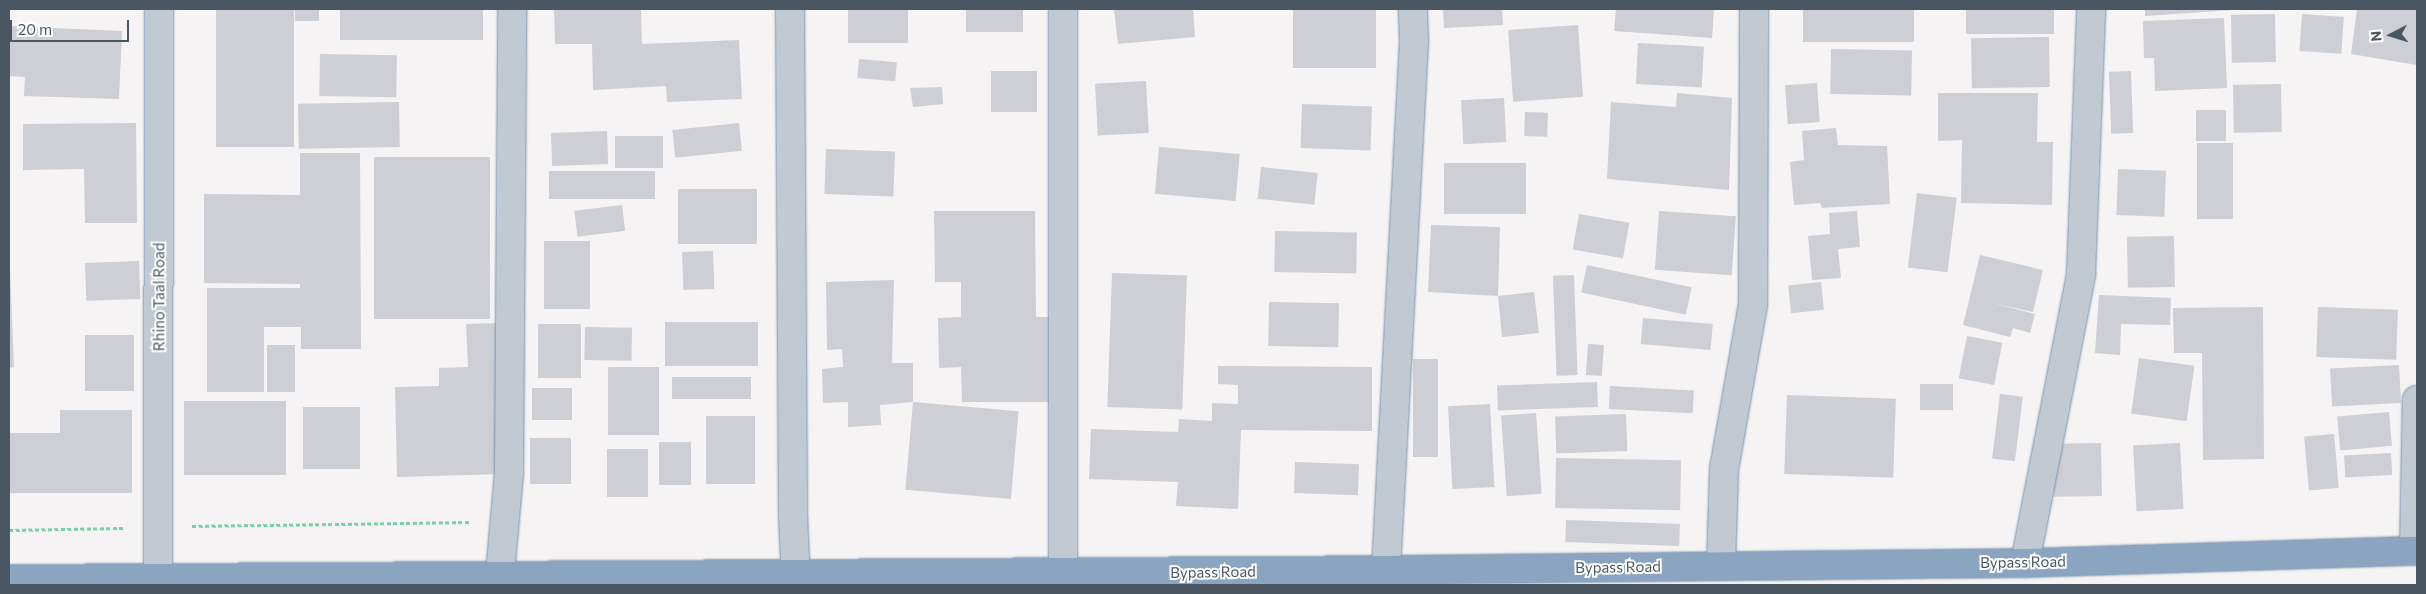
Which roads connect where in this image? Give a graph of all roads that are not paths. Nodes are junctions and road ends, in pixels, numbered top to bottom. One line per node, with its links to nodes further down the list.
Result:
1 (159, 9): 19 (street, Rhino Taal Road)
2 (512, 9): 17 (street)
3 (790, 9): 18 (street)
4 (1063, 9): 13 (street)
5 (1413, 9): 12 (street)
6 (1754, 9): 11 (street)
7 (2091, 9): 10 (street)
8 (2417, 400): 9 (street)
9 (2416, 551): 10 (highway, Bypass Road)
10 (2025, 563): 11 (highway, Bypass Road)
11 (1721, 566): 12 (highway, Bypass Road)
12 (1386, 570): 13 (highway, Bypass Road)
13 (1063, 573): 18 (highway, Bypass Road)
14 (9, 579): 15 (highway, Bypass Road)
15 (53, 581): 19 (highway, Bypass Road)
16 (434, 581): 17 (highway, Bypass Road); 19 (highway, Bypass Road)
17 (499, 581): 18 (highway, Bypass Road)
18 (795, 581)
19 (158, 582)

